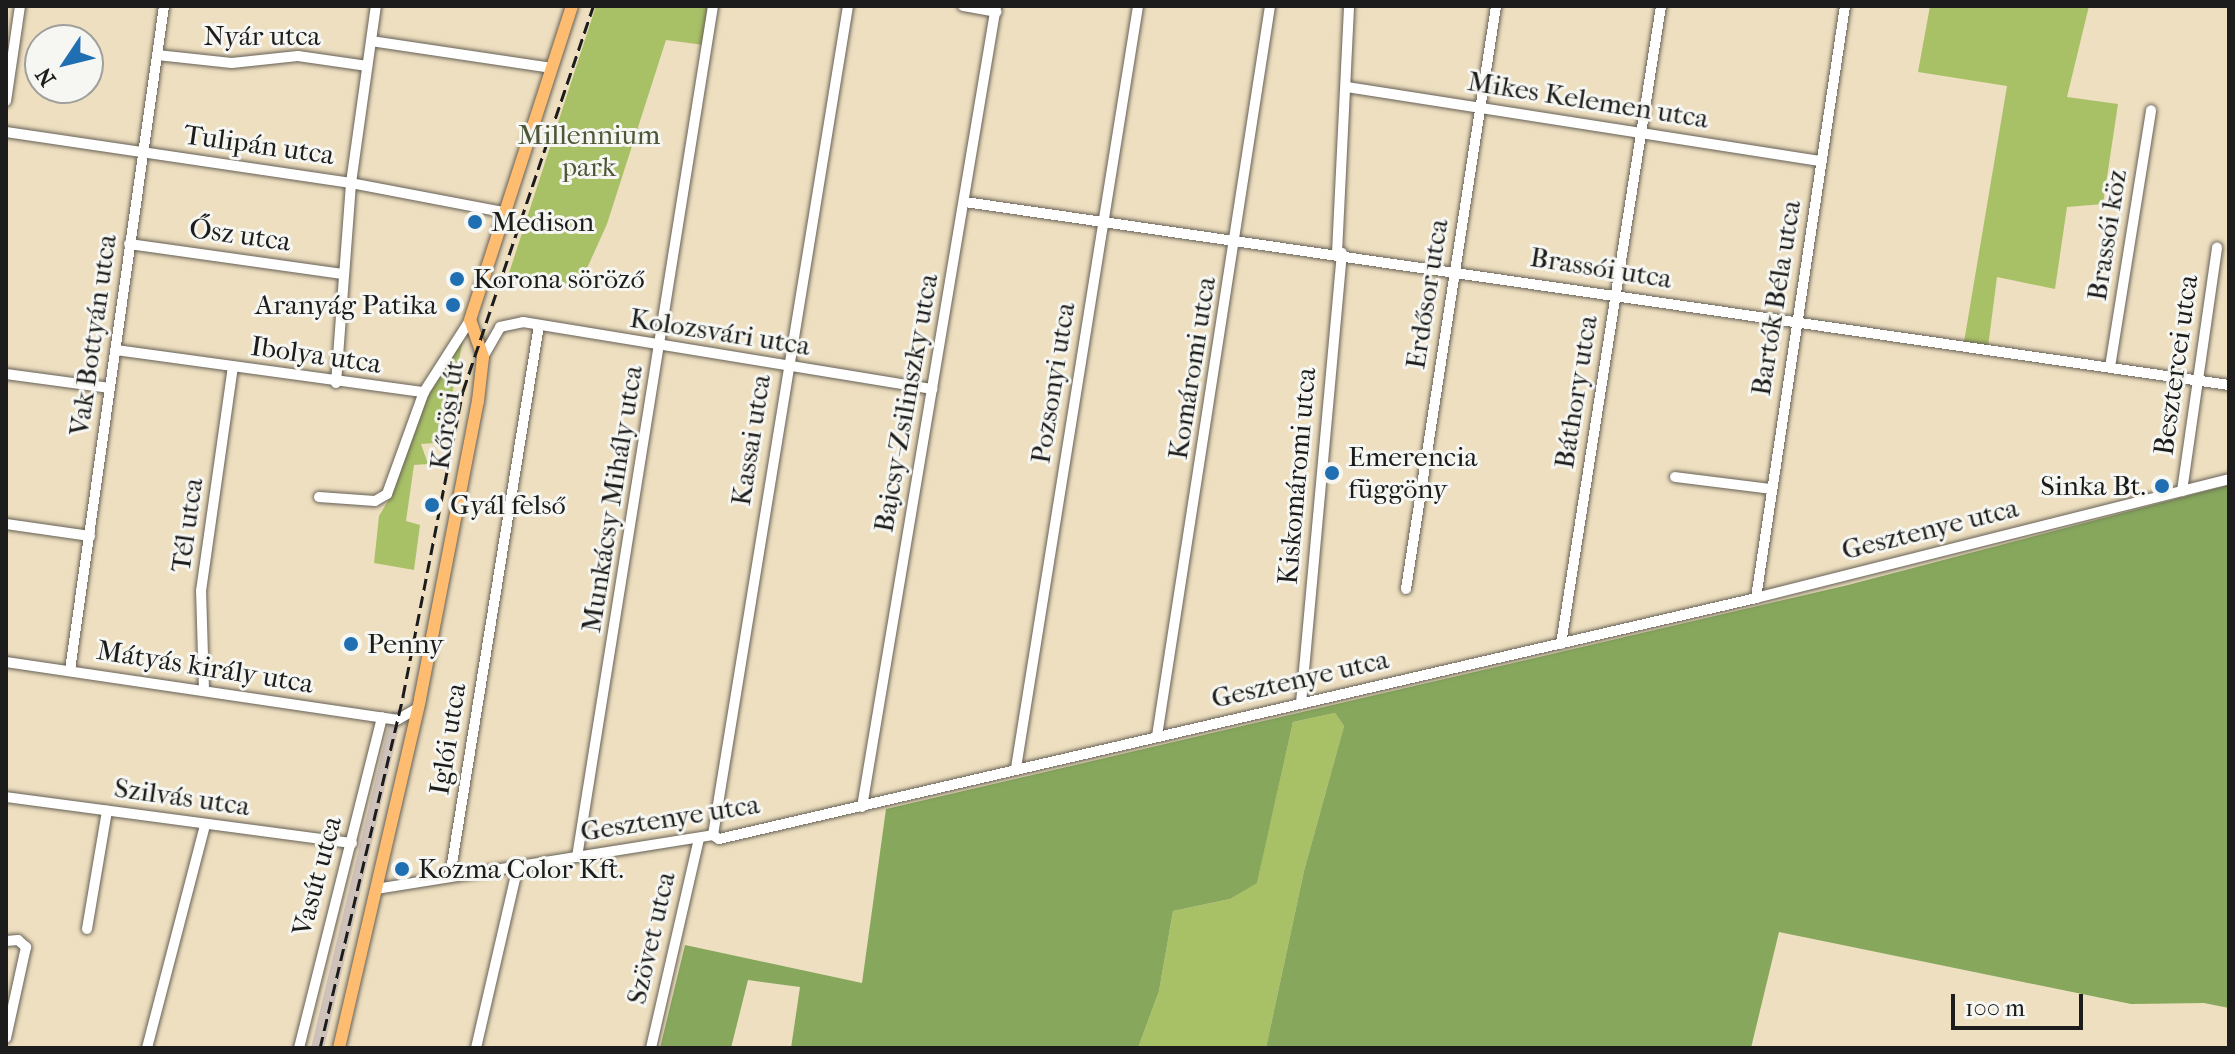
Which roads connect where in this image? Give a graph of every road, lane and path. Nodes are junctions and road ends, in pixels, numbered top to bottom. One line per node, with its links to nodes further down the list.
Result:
1 (20, 6): 20 (street)
2 (164, 6): 16 (street, Vak Bottyán utca)
3 (376, 6): 15 (street)
4 (572, 6): 18 (main road)
5 (713, 6): 42 (street, Munkácsy Mihály utca)
6 (848, 6): 47 (street, Kassai utca)
7 (963, 6): 14 (street)
8 (1138, 6): 30 (street, Pozsonyi utca)
9 (1270, 6): 31 (street, Komáromi utca)
10 (1349, 6): 19 (street, Kiskomáromi utca)
11 (1496, 6): 21 (street, Erdősor utca)
12 (1661, 6): 24 (street, Báthory utca)
13 (1845, 6): 26 (street, Bartók Béla utca)
14 (996, 9): 28 (street, Bajcsy-Zsilinszky utca)
15 (371, 41): 17 (street); 18 (street)
16 (157, 55): 17 (street, Nyár utca); 25 (street, Vak Bottyán utca)
17 (367, 66): 27 (street)
18 (552, 68): 29 (main road)
19 (1347, 87): 21 (street, Mikes Kelemen utca); 34 (street, Kiskomáromi utca)
20 (6, 101)
21 (1479, 106): 24 (street, Mikes Kelemen utca); 35 (street, Erdősor utca)
22 (2151, 110): 46 (street, Brassói köz)
23 (6, 132): 25 (street, Tulipán utca)
24 (1641, 132): 26 (street, Mikes Kelemen utca); 37 (street, Báthory utca)
25 (144, 152): 27 (street, Tulipán utca); 32 (street, Vak Bottyán utca)
26 (1821, 161): 38 (street, Bartók Béla utca)
27 (351, 183): 29 (street, Tulipán utca); 36 (street)
28 (965, 202): 30 (street, Brassói utca); 53 (street, Bajcsy-Zsilinszky utca)
29 (503, 212): 40 (main road)
30 (1104, 221): 31 (street, Brassói utca); 74 (street, Pozsonyi utca)
31 (1237, 238): 34 (street, Brassói utca); 72 (street, Komáromi utca)
32 (129, 244): 36 (street, Ősz utca); 43 (street, Vak Bottyán utca)
33 (2217, 247): 49 (street, Besztercei utca)
34 (1339, 253): 35 (street, Brassói utca); 68 (street, Kiskomáromi utca)
35 (1456, 269): 37 (street, Brassói utca); 62 (street, Erdősor utca)
36 (343, 274): 50 (street)
37 (1616, 294): 38 (street, Brassói utca); 64 (street, Báthory utca)
38 (1796, 323): 46 (street, Brassói utca); 57 (street, Bartók Béla utca)
39 (539, 325): 41 (street, Kolozsvári utca); 42 (street, Kolozsvári utca); 85 (street, Iglói utca)
40 (471, 326): 41 (street, Kolozsvári utca); 44 (main road, Kőrösi út); 54 (street)
41 (500, 327): 44 (street)
42 (661, 347): 47 (street, Kolozsvári utca); 82 (street, Munkácsy Mihály utca)
43 (116, 350): 45 (street, Ibolya utca); 52 (street, Vak Bottyán utca)
44 (483, 357): 69 (main road, Kőrösi út)
45 (233, 367): 50 (street, Ibolya utca); 67 (street, Tél utca)
46 (2110, 367): 49 (street, Brassói utca)
47 (786, 368): 53 (street, Kolozsvári utca); 79 (street, Kassai utca)
48 (6, 374): 52 (street)
49 (2199, 381): 51 (street, Brassói utca); 58 (street, Besztercei utca)
50 (336, 383): 54 (street, Ibolya utca)
51 (2229, 385)
52 (110, 388): 61 (street, Vak Bottyán utca)
53 (933, 389): 76 (street, Bajcsy-Zsilinszky utca)
54 (424, 392): 59 (street)
55 (1675, 477): 57 (street)
56 (2229, 479): 58 (street, Gesztenye utca)
57 (1771, 489): 63 (street, Bartók Béla utca)
58 (2182, 491): 63 (street, Gesztenye utca)
59 (319, 497)
60 (6, 524): 61 (street)
61 (90, 536): 66 (street, Vak Bottyán utca)
62 (1406, 589)
63 (1756, 598): 64 (street, Gesztenye utca)
64 (1561, 644): 68 (street, Gesztenye utca)
65 (6, 662): 66 (street, Mátyás király utca)
66 (70, 670): 67 (street, Mátyás király utca)
67 (204, 690): 70 (street, Mátyás király utca)
68 (1301, 703): 72 (street, Gesztenye utca)
69 (418, 708): 71 (street); 73 (main road, Kőrösi út)
70 (382, 717): 71 (street, Mátyás király utca); 81 (street, Vasút utca)
71 (397, 720): 73 (street)
72 (1157, 736): 74 (street, Gesztenye utca)
73 (410, 741): 87 (main road, Kőrösi út)
74 (1016, 768): 76 (street, Gesztenye utca)
75 (6, 797): 77 (street, Szilvás utca)
76 (862, 807): 79 (street, Gesztenye utca)
77 (107, 811): 78 (street, Szilvás utca); 88 (street)
78 (205, 825): 81 (street, Szilvás utca); 91 (street)
79 (713, 835): 80 (street, Gesztenye utca)
80 (699, 838): 82 (street, Gesztenye utca); 95 (street, Szövet utca)
81 (352, 843): 92 (street, Vasút utca)
82 (577, 857): 83 (street, Gesztenye utca)
83 (518, 866): 84 (street, Gesztenye utca); 86 (street)
84 (503, 868): 85 (street, Gesztenye utca); 86 (street)
85 (450, 876): 87 (street, Gesztenye utca)
86 (514, 884): 94 (street)
87 (376, 889): 93 (main road, Kőrösi út)
88 (87, 929)
89 (6, 941): 90 (street)
90 (6, 1038)
91 (147, 1048)
92 (299, 1048)
93 (339, 1048)
94 (476, 1048)
95 (651, 1048)

